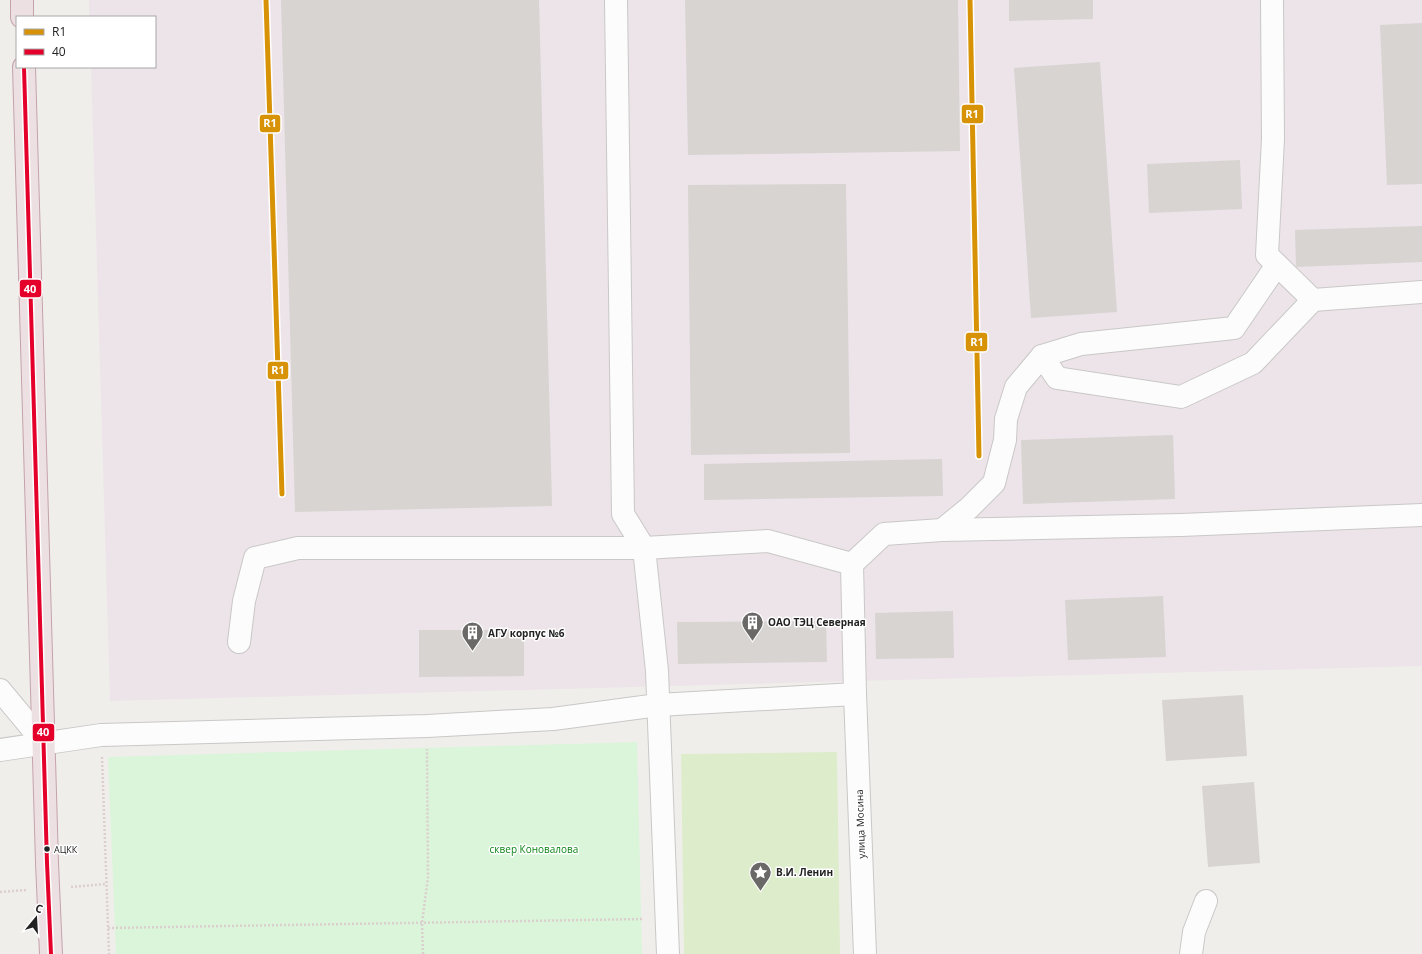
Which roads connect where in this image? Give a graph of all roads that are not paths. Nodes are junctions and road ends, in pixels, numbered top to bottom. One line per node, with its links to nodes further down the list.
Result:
1 (22, 0): 4 (highway)
2 (616, 0): 12 (street)
3 (1272, 0): 6 (street)
4 (22, 16)
5 (24, 68): 18 (highway)
6 (1277, 265): 8 (street); 9 (street)
7 (1422, 292): 8 (street)
8 (1313, 300): 9 (street)
9 (1042, 356): 11 (street)
10 (1422, 515): 11 (street)
11 (942, 530): 13 (street)
12 (644, 548): 13 (street); 14 (street); 17 (street)
13 (852, 564): 16 (street, улица Мосина)
14 (239, 642)
15 (0, 690): 18 (street)
16 (855, 694): 17 (street); 23 (street, улица Мосина)
17 (658, 705): 18 (street); 22 (street)
18 (44, 743): 19 (street); 21 (highway)
19 (0, 750)
20 (1206, 901): 24 (street)
21 (51, 954)
22 (668, 954)
23 (865, 954)
24 (1192, 954)

